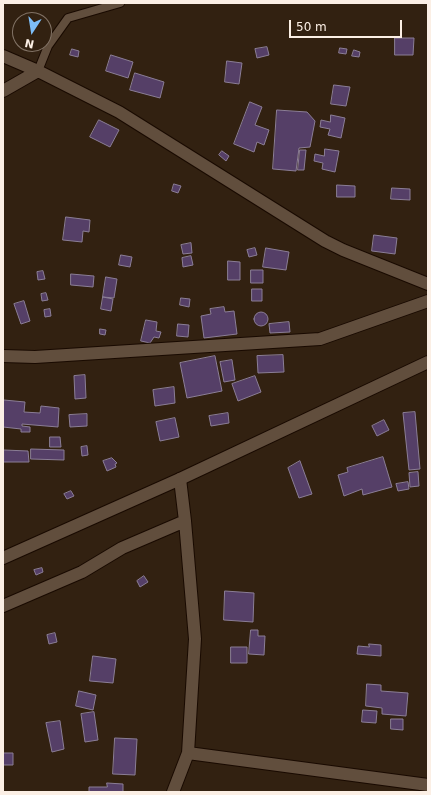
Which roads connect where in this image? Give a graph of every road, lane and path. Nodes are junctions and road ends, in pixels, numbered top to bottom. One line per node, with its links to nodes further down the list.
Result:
1 (120, 3): 3 (lane)
2 (3, 56): 3 (street)
3 (38, 71): 4 (street); 5 (street)
4 (3, 91)
5 (428, 284)
6 (428, 301): 7 (street)
7 (3, 356)
8 (428, 362): 9 (street)
9 (180, 479): 10 (street); 11 (street)
10 (185, 521): 12 (street); 13 (street)
11 (3, 558)
12 (3, 606)
13 (188, 753): 14 (street); 15 (street)
14 (428, 785)
15 (173, 792)

